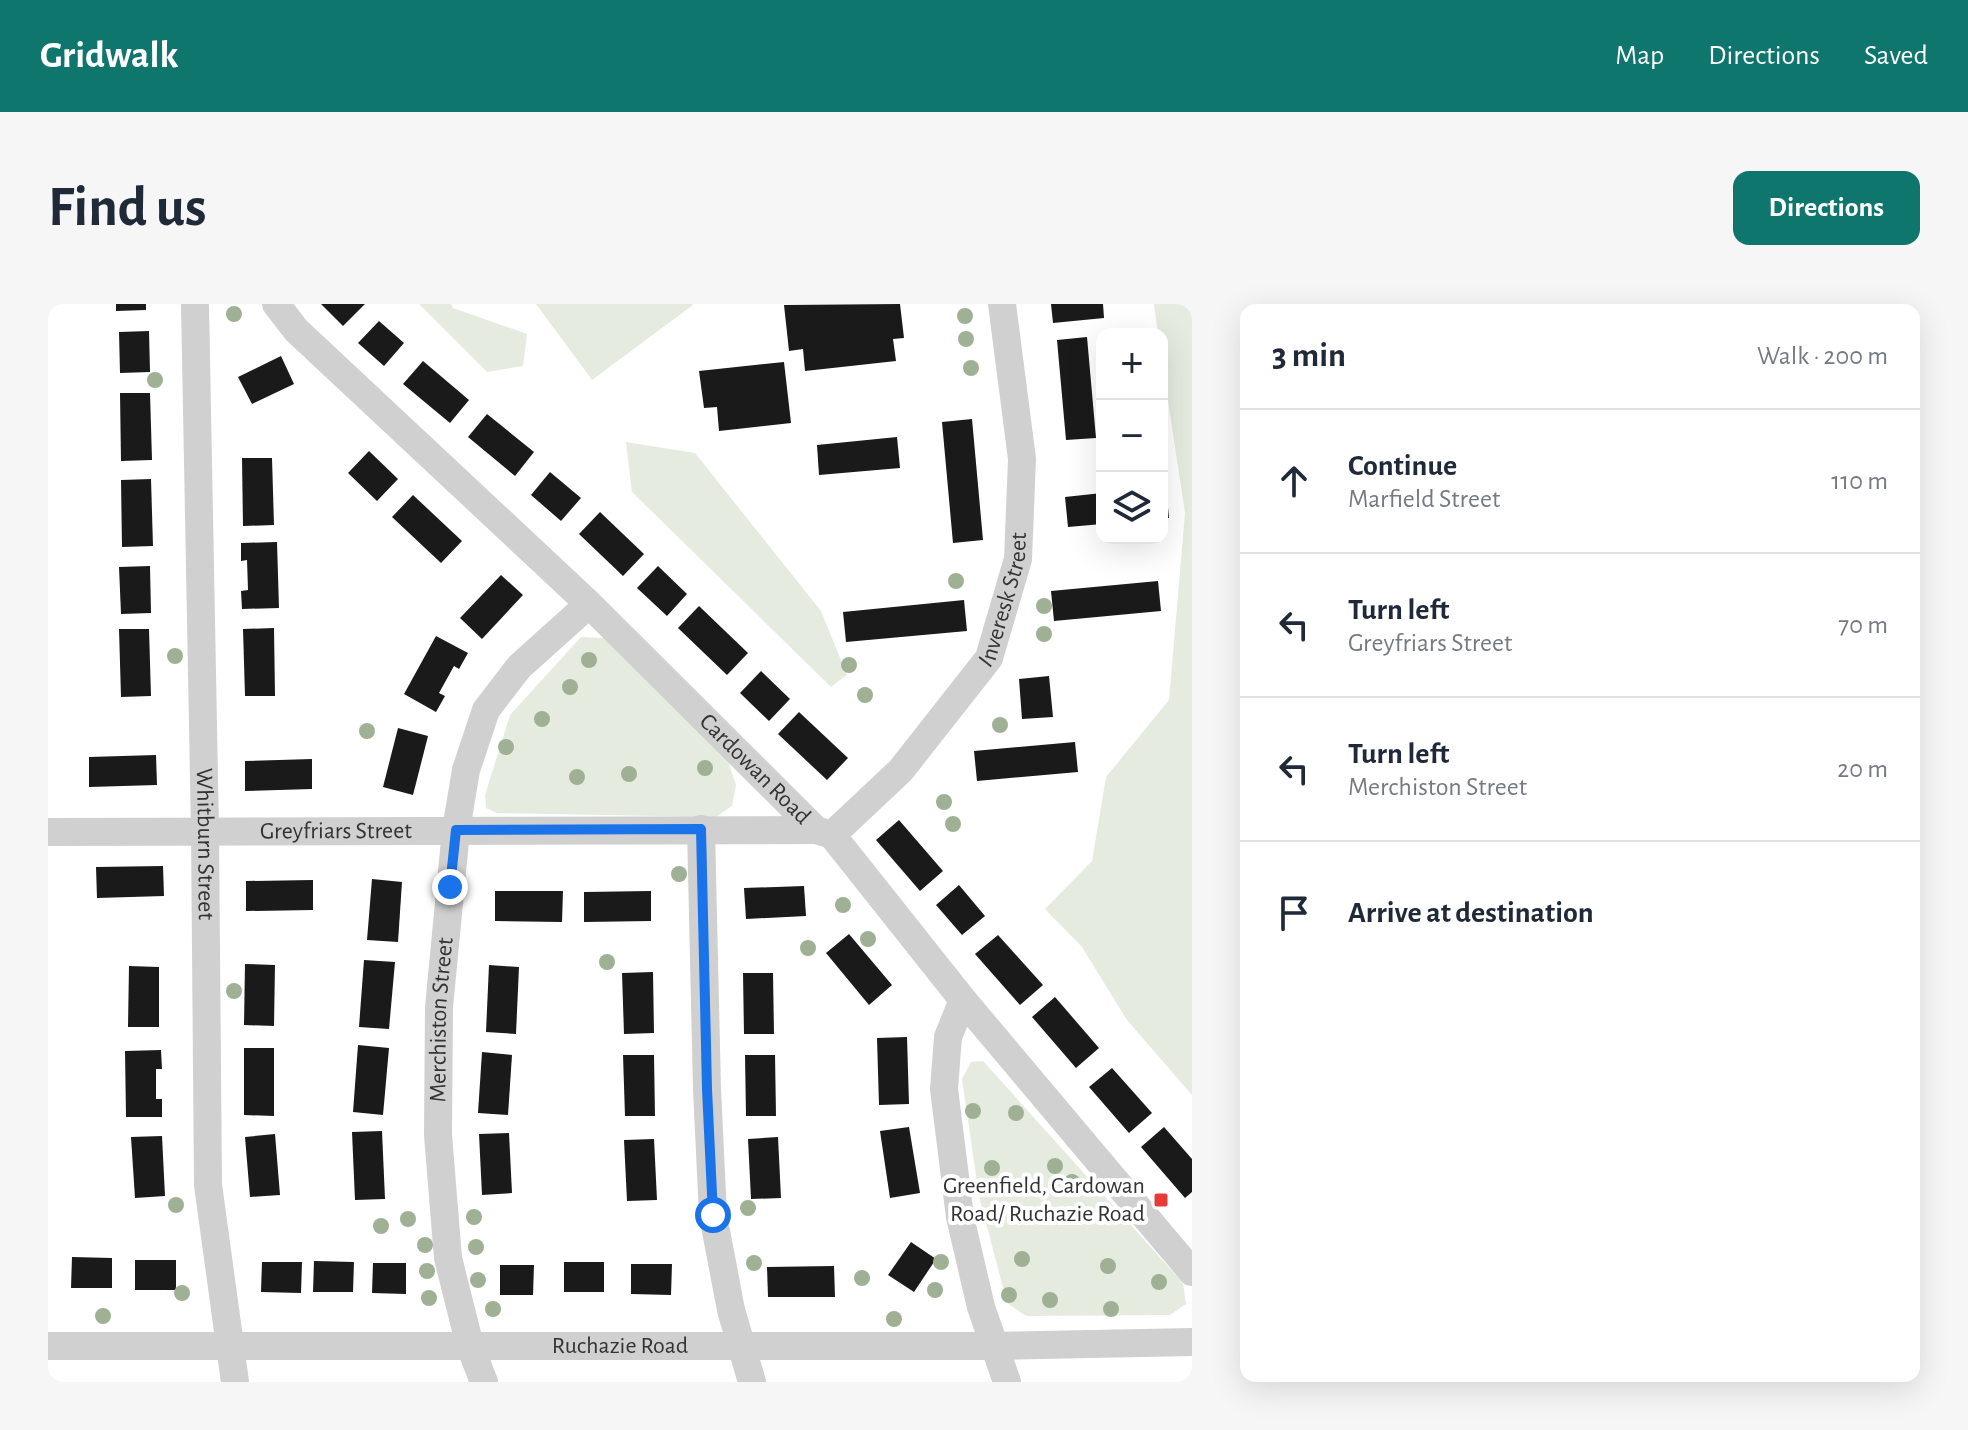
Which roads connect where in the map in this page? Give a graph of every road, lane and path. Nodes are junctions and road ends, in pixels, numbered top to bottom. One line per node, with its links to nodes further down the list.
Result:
1 (195, 304): 7 (street, Whitburn Street)
2 (276, 304): 4 (street, Cardowan Road)
3 (1002, 304): 9 (street, Inveresk Street)
4 (589, 604): 6 (street, Merchiston Street); 9 (street, Cardowan Road)
5 (701, 829): 6 (street, Greyfriars Street); 9 (street, Greyfriars Street); 13 (street)
6 (456, 830): 7 (street, Greyfriars Street); 15 (street, Merchiston Street)
7 (205, 831): 8 (street, Greyfriars Street); 17 (street, Whitburn Street)
8 (48, 832)
9 (824, 832): 10 (street, Cardowan Road)
10 (963, 1000): 11 (street, Cardowan Road); 16 (street)
11 (1192, 1272)
12 (1192, 1342): 16 (street, Ruchazie Road)
13 (740, 1344): 15 (street, Ruchazie Road); 16 (street, Ruchazie Road); 20 (street)
14 (48, 1346): 17 (street, Ruchazie Road)
15 (470, 1346): 17 (street, Ruchazie Road); 19 (street, Merchiston Street)
16 (995, 1346): 21 (street)
17 (229, 1347): 18 (street, Whitburn Street)
18 (235, 1382)
19 (484, 1382)
20 (752, 1382)
21 (1007, 1382)

